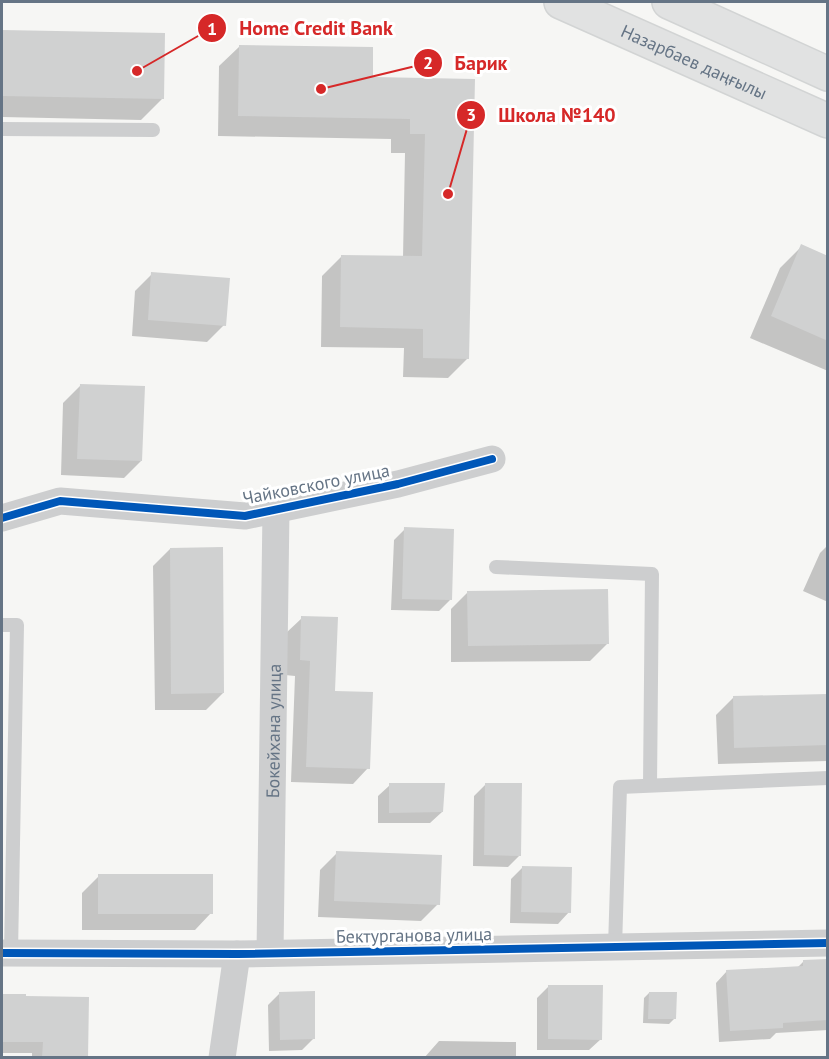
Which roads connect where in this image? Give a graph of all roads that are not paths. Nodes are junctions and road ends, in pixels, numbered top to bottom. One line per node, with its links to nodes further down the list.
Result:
1 (561, 2): 4 (main road, Назарбаев даңғылы)
2 (669, 2): 3 (main road)
3 (828, 74)
4 (828, 121)
5 (2, 129): 6 (lane)
6 (153, 130)
7 (492, 459): 8 (street, Чайковского улица)
8 (276, 509): 9 (street, Чайковского улица); 18 (street, Бокейхана улица)
9 (2, 518)
10 (496, 567): 13 (lane)
11 (2, 625): 14 (lane)
12 (828, 778): 13 (lane)
13 (650, 785): 16 (lane)
14 (7, 866): 17 (lane)
15 (828, 943): 16 (street, Бектурганова улица)
16 (615, 947): 18 (street, Бектурганова улица)
17 (6, 953): 19 (street, Бектурганова улица)
18 (270, 953): 19 (street, Бектурганова улица)
19 (237, 954): 20 (street)
20 (222, 1058)

